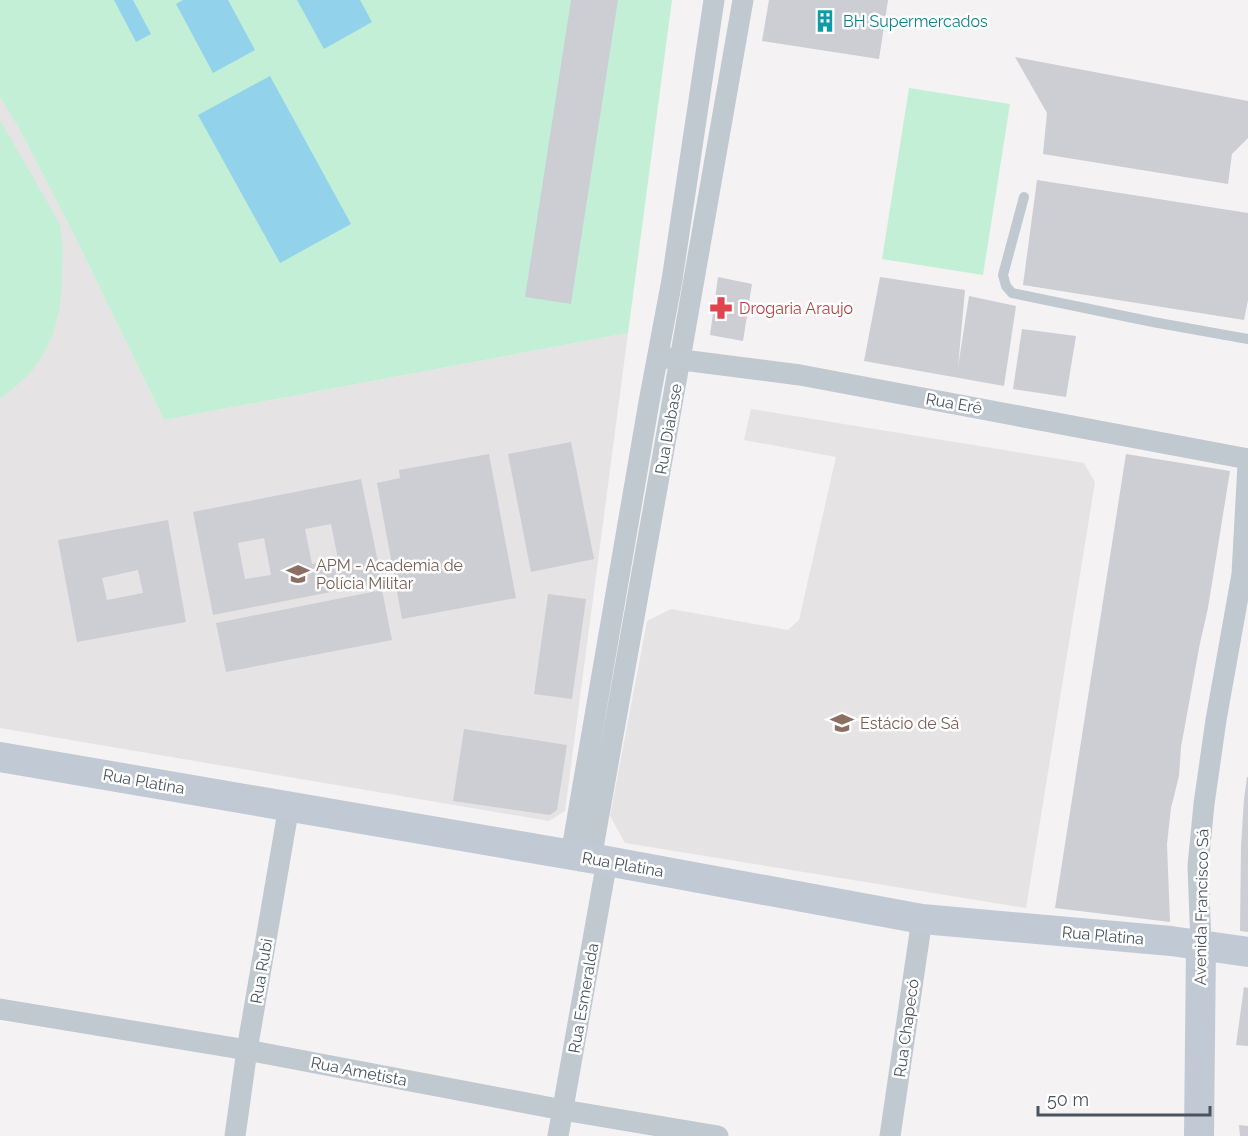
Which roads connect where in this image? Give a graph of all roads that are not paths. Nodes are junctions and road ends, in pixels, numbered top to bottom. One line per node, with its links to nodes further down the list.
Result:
1 (714, 0): 5 (street, Rua Diabase)
2 (743, 0): 6 (street, Rua Diabase)
3 (1024, 197): 4 (lane)
4 (1248, 339)
5 (658, 356): 6 (street, Rua Erê); 11 (street, Rua Diabase)
6 (680, 359): 7 (street, Rua Erê); 11 (street, Rua Diabase)
7 (1248, 462): 8 (street, Avenida Francisco Sá)
8 (1245, 565): 13 (street, Avenida Francisco Sá)
9 (0, 757): 10 (street, Rua Platina)
10 (289, 806): 11 (street, Rua Platina); 16 (street, Rua Rubi)
11 (590, 858): 12 (street, Rua Platina); 17 (street, Rua Esmeralda)
12 (922, 919): 13 (street, Rua Platina); 21 (street, Rua Chapecó)
13 (1201, 945): 14 (street, Rua Platina); 22 (street, Avenida Francisco Sá)
14 (1248, 952)
15 (0, 1009): 16 (street, Rua Ametista)
16 (247, 1050): 17 (street, Rua Ametista); 18 (street, Rua Rubi)
17 (563, 1110): 19 (street, Rua Esmeralda); 20 (street, Rua Ametista)
18 (235, 1136)
19 (558, 1136)
20 (718, 1136)
21 (891, 1136)
22 (1199, 1136)

